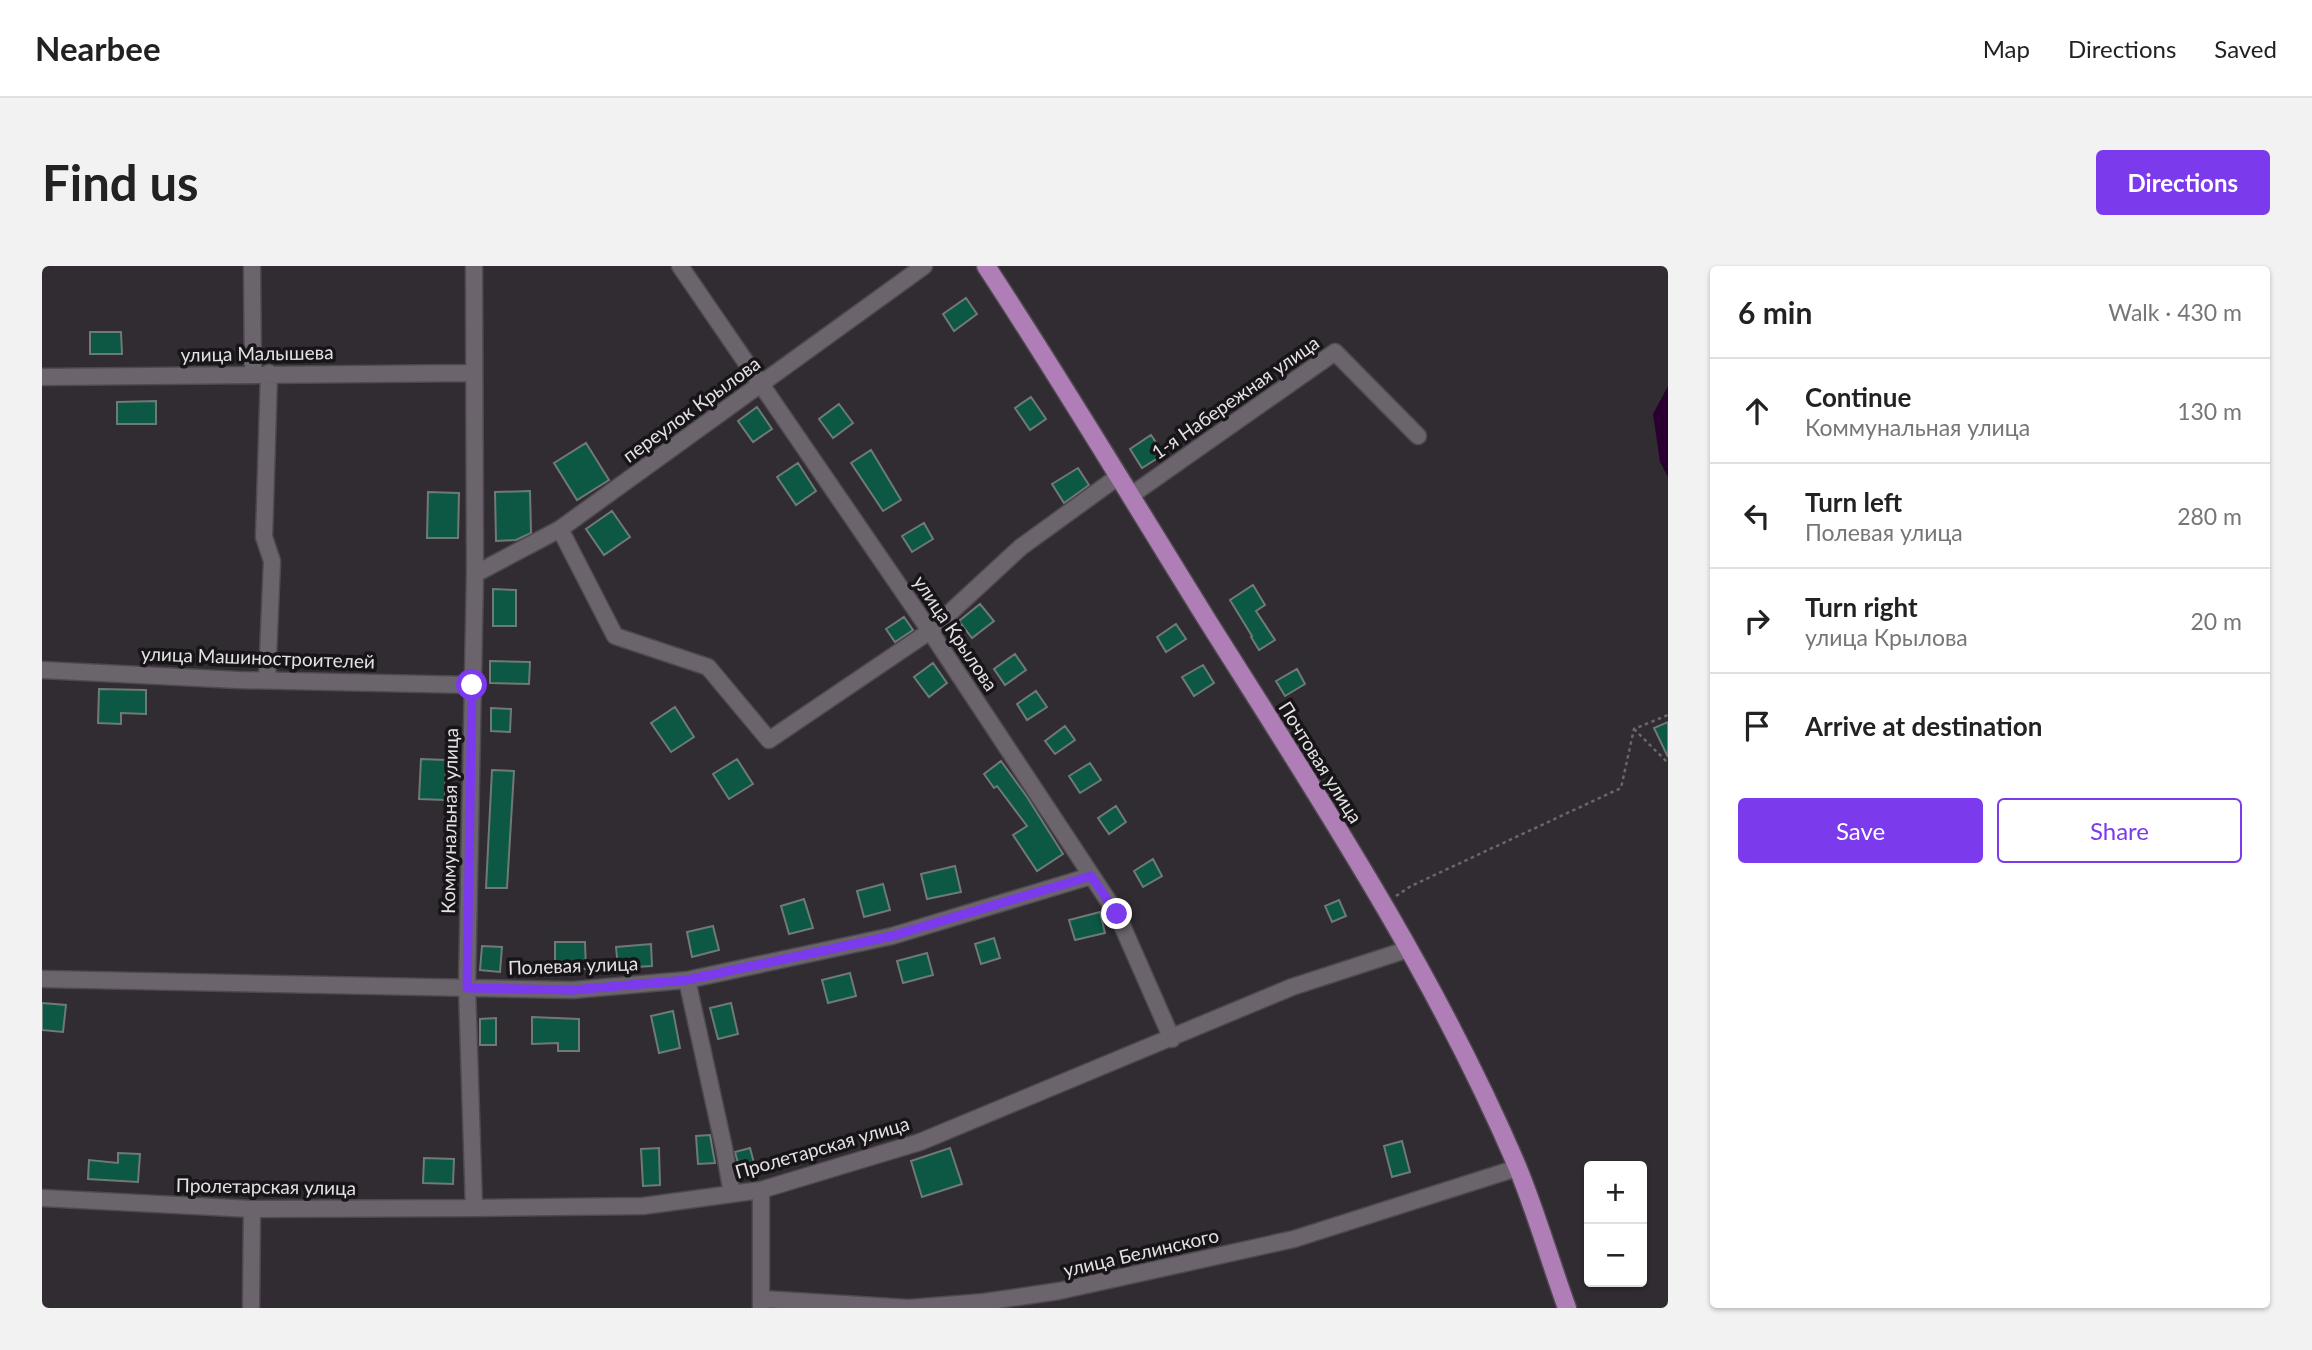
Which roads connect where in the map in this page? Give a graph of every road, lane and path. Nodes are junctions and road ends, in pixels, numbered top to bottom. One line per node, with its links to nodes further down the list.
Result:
1 (252, 266): 6 (street)
2 (474, 266): 7 (street, Коммунальная улица)
3 (680, 266): 9 (street, улица Крылова)
4 (924, 266): 9 (street, переулок Крылова)
5 (986, 266): 11 (main road, Почтовая улица)
6 (261, 373): 7 (street, улица Малышева); 8 (street, улица Малышева); 17 (street)
7 (473, 373): 14 (street, Коммунальная улица)
8 (42, 377)
9 (761, 385): 13 (street, переулок Крылова); 15 (street, улица Крылова)
10 (1418, 436): 12 (street, 1-я Набережная улица)
11 (1119, 476): 12 (main road, Почтовая улица); 15 (street)
12 (1130, 496): 23 (main road, Почтовая улица)
13 (560, 529): 14 (street, переулок Крылова); 15 (street)
14 (475, 574): 18 (street, Коммунальная улица)
15 (930, 631): 22 (street, улица Крылова)
16 (42, 670): 17 (street, улица Машиностроителей)
17 (267, 680): 18 (street, улица Машиностроителей)
18 (472, 685): 27 (street, Коммунальная улица)
19 (1668, 715): 20 (path)
20 (1634, 729): 21 (path); 23 (path)
21 (1668, 763)
22 (1091, 876): 26 (street, Полевая улица); 28 (street, улица Крылова)
23 (1383, 904): 24 (main road, Почтовая улица)
24 (1409, 949): 28 (street, Пролетарская улица); 29 (main road, Почтовая улица)
25 (42, 979): 27 (street, Полевая улица)
26 (687, 980): 27 (street, Полевая улица); 31 (street)
27 (467, 988): 33 (street, Коммунальная улица)
28 (1172, 1039): 30 (street, Пролетарская улица)
29 (1517, 1168): 35 (street, улица Белинского); 37 (main road, Почтовая улица)
30 (761, 1190): 31 (street, Пролетарская улица); 35 (street)
31 (732, 1194): 33 (street, Пролетарская улица)
32 (42, 1198): 34 (street, Пролетарская улица)
33 (474, 1208): 34 (street, Пролетарская улица)
34 (252, 1209): 36 (street)
35 (761, 1303)
36 (251, 1308)
37 (1567, 1308)

